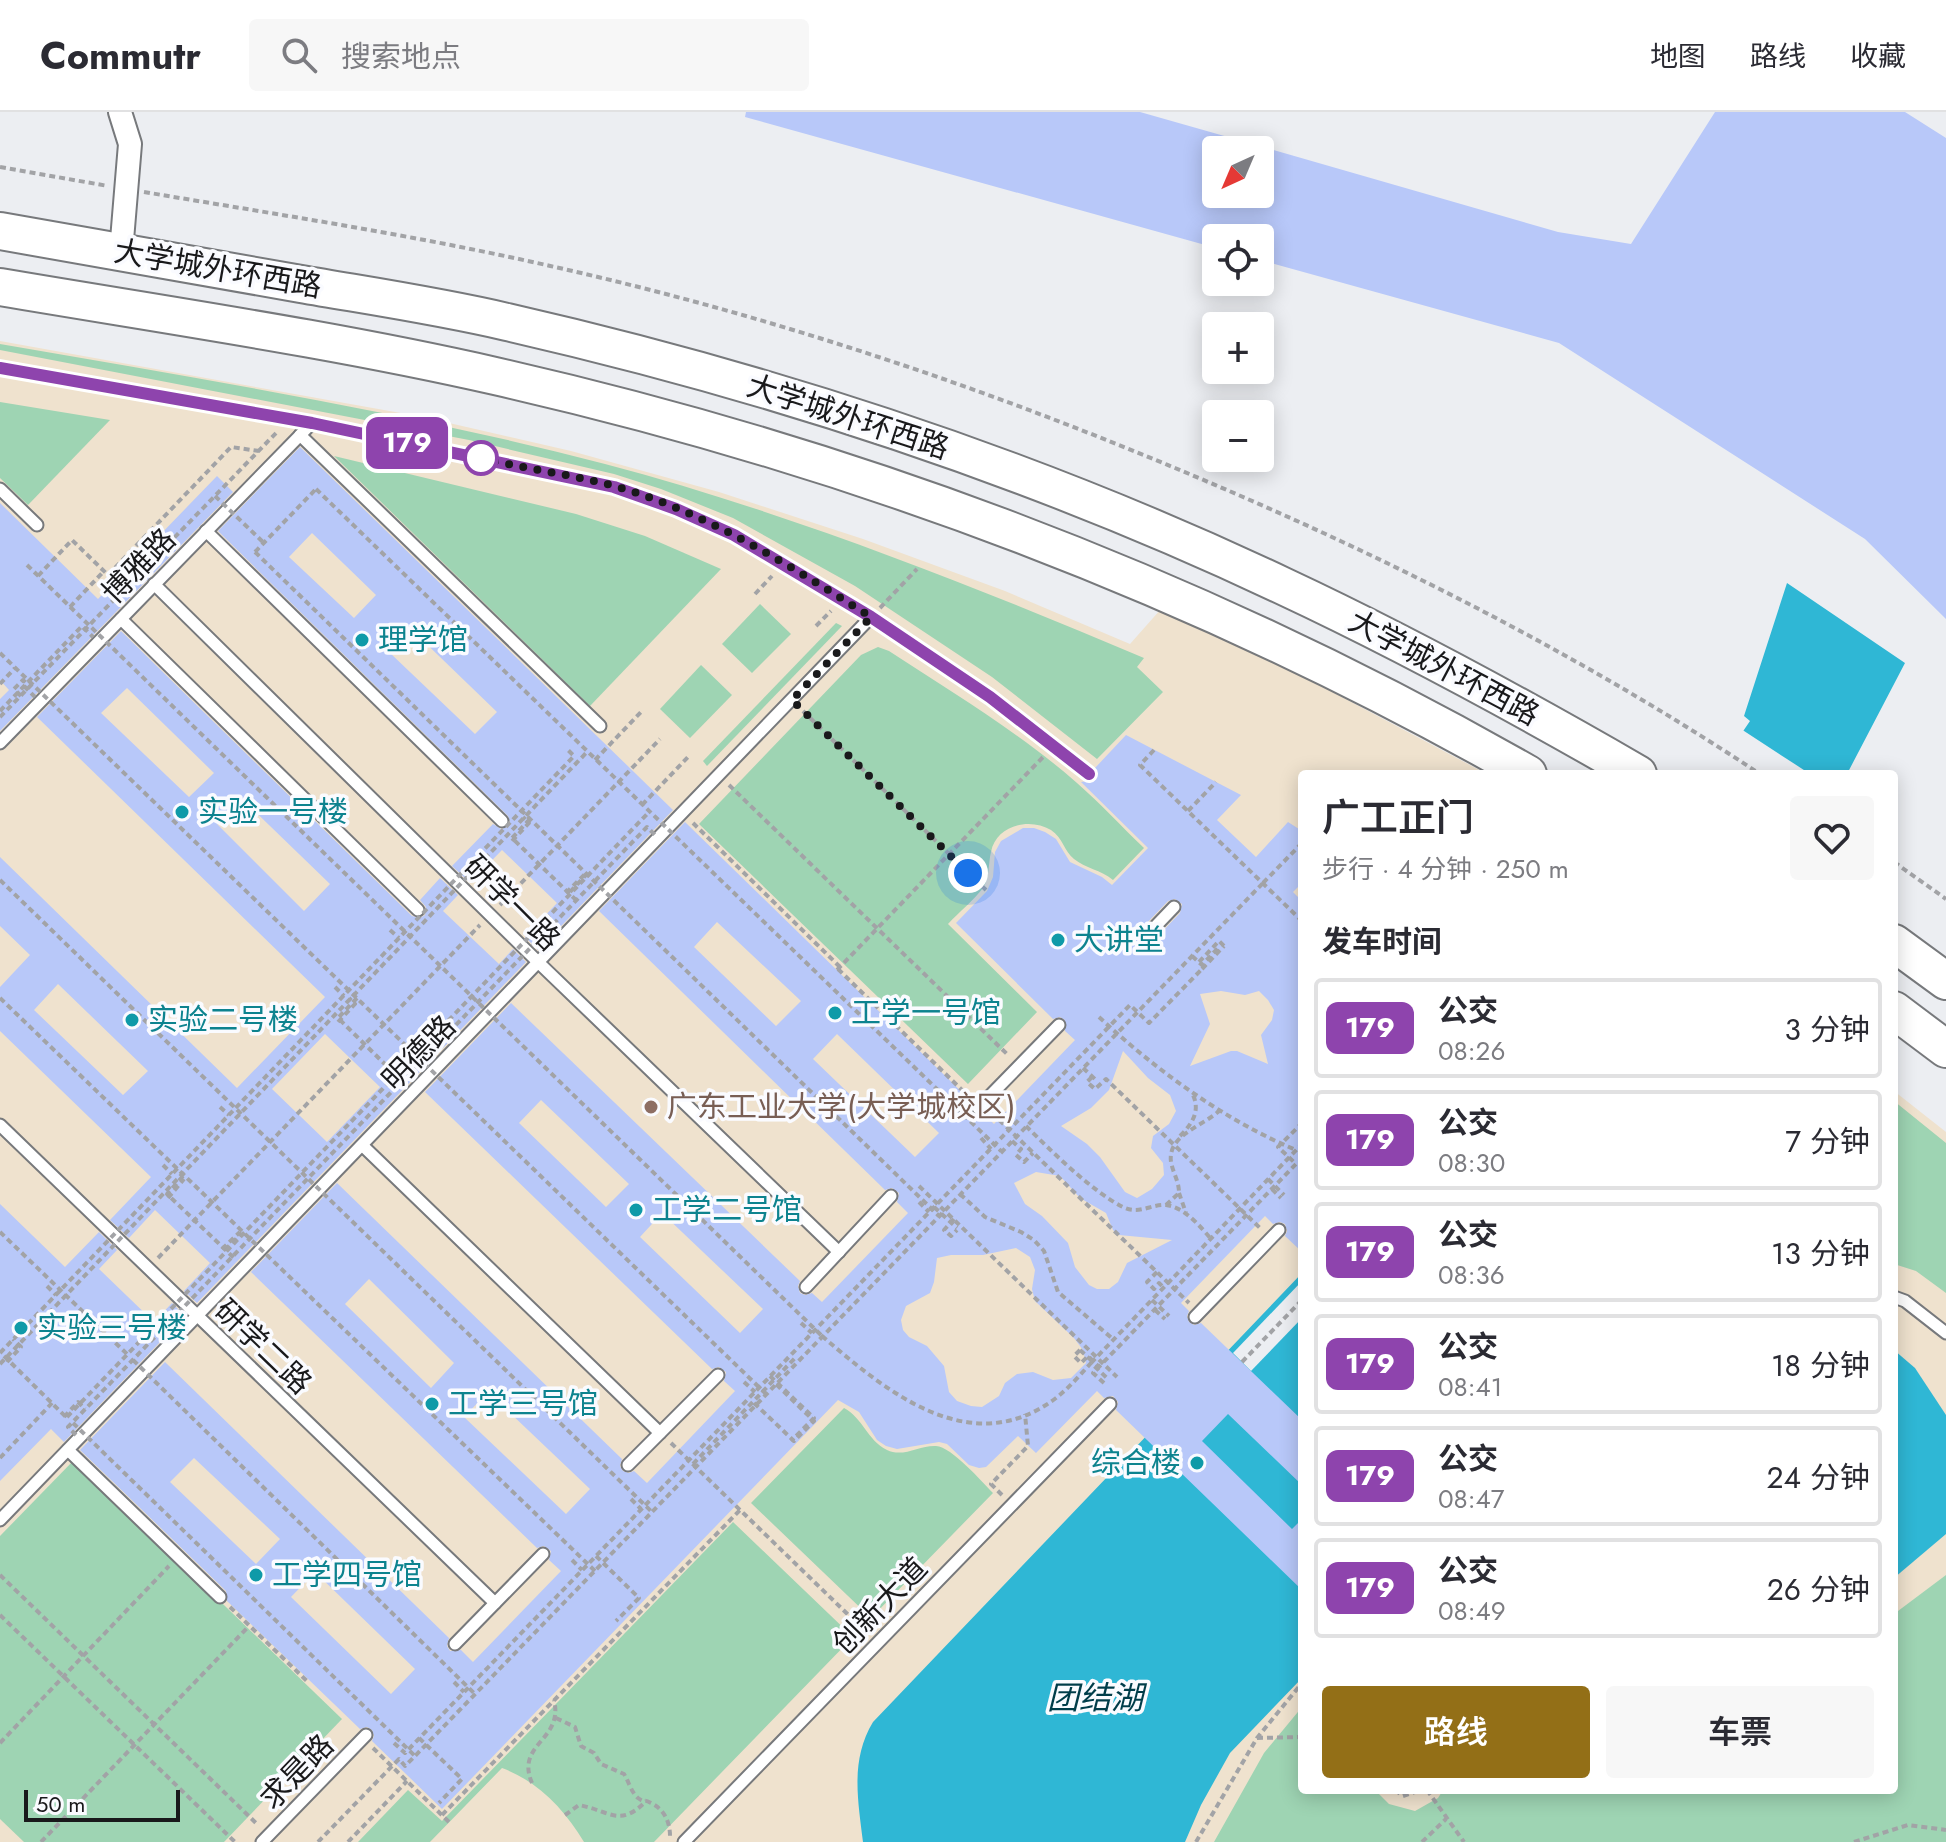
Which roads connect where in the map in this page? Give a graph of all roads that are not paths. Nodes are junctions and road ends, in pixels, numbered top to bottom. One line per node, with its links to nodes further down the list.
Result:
1 (120, 112): 3 (street)
2 (0, 231): 3 (main road, 大学城外环西路)
3 (121, 252): 15 (main road, 大学城外环西路)
4 (0, 287): 17 (main road, 大学城外环西路)
5 (0, 368): 6 (lane)
6 (312, 423): 7 (lane, 博雅路); 12 (lane)
7 (300, 435): 10 (lane, 博雅路); 14 (lane)
8 (0, 489): 9 (lane)
9 (37, 525)
10 (206, 531): 11 (lane, 博雅路); 21 (lane)
11 (154, 584): 13 (lane, 博雅路); 26 (lane, 研学一路)
12 (871, 617): 20 (lane); 26 (lane, 明德路)
13 (121, 619): 16 (lane, 博雅路); 23 (lane)
14 (600, 726)
15 (1581, 741): 18 (main road); 19 (main road, 大学城外环西路)
16 (0, 743)
17 (1521, 770)
18 (1543, 770)
19 (1631, 770)
20 (1089, 774)
21 (502, 821)
22 (1174, 907): 24 (lane)
23 (418, 910)
24 (1151, 931)
25 (1898, 946): 27 (main road)
26 (539, 963): 33 (lane, 明德路); 36 (lane, 研学一路)
27 (1946, 981)
28 (1898, 1013): 30 (main road)
29 (1059, 1025): 31 (lane)
30 (1946, 1049)
31 (978, 1108)
32 (0, 1125): 40 (lane, 研学二路)
33 (363, 1146): 40 (lane, 明德路); 44 (lane)
34 (891, 1196): 36 (lane)
35 (1279, 1230): 39 (lane)
36 (839, 1252): 37 (lane)
37 (806, 1287)
38 (1898, 1298): 41 (lane)
39 (1195, 1317)
40 (198, 1318): 45 (lane, 明德路); 50 (lane, 研学二路)
41 (1946, 1333)
42 (718, 1375): 44 (lane)
43 (1110, 1404): 54 (lane, 创新大道)
44 (660, 1433): 46 (lane)
45 (68, 1450): 47 (lane, 明德路); 49 (lane)
46 (628, 1465)
47 (0, 1520)
48 (543, 1554): 50 (lane)
49 (220, 1597)
50 (495, 1603): 51 (lane)
51 (455, 1644)
52 (366, 1735): 53 (lane, 求是路)
53 (262, 1842)
54 (684, 1842)

